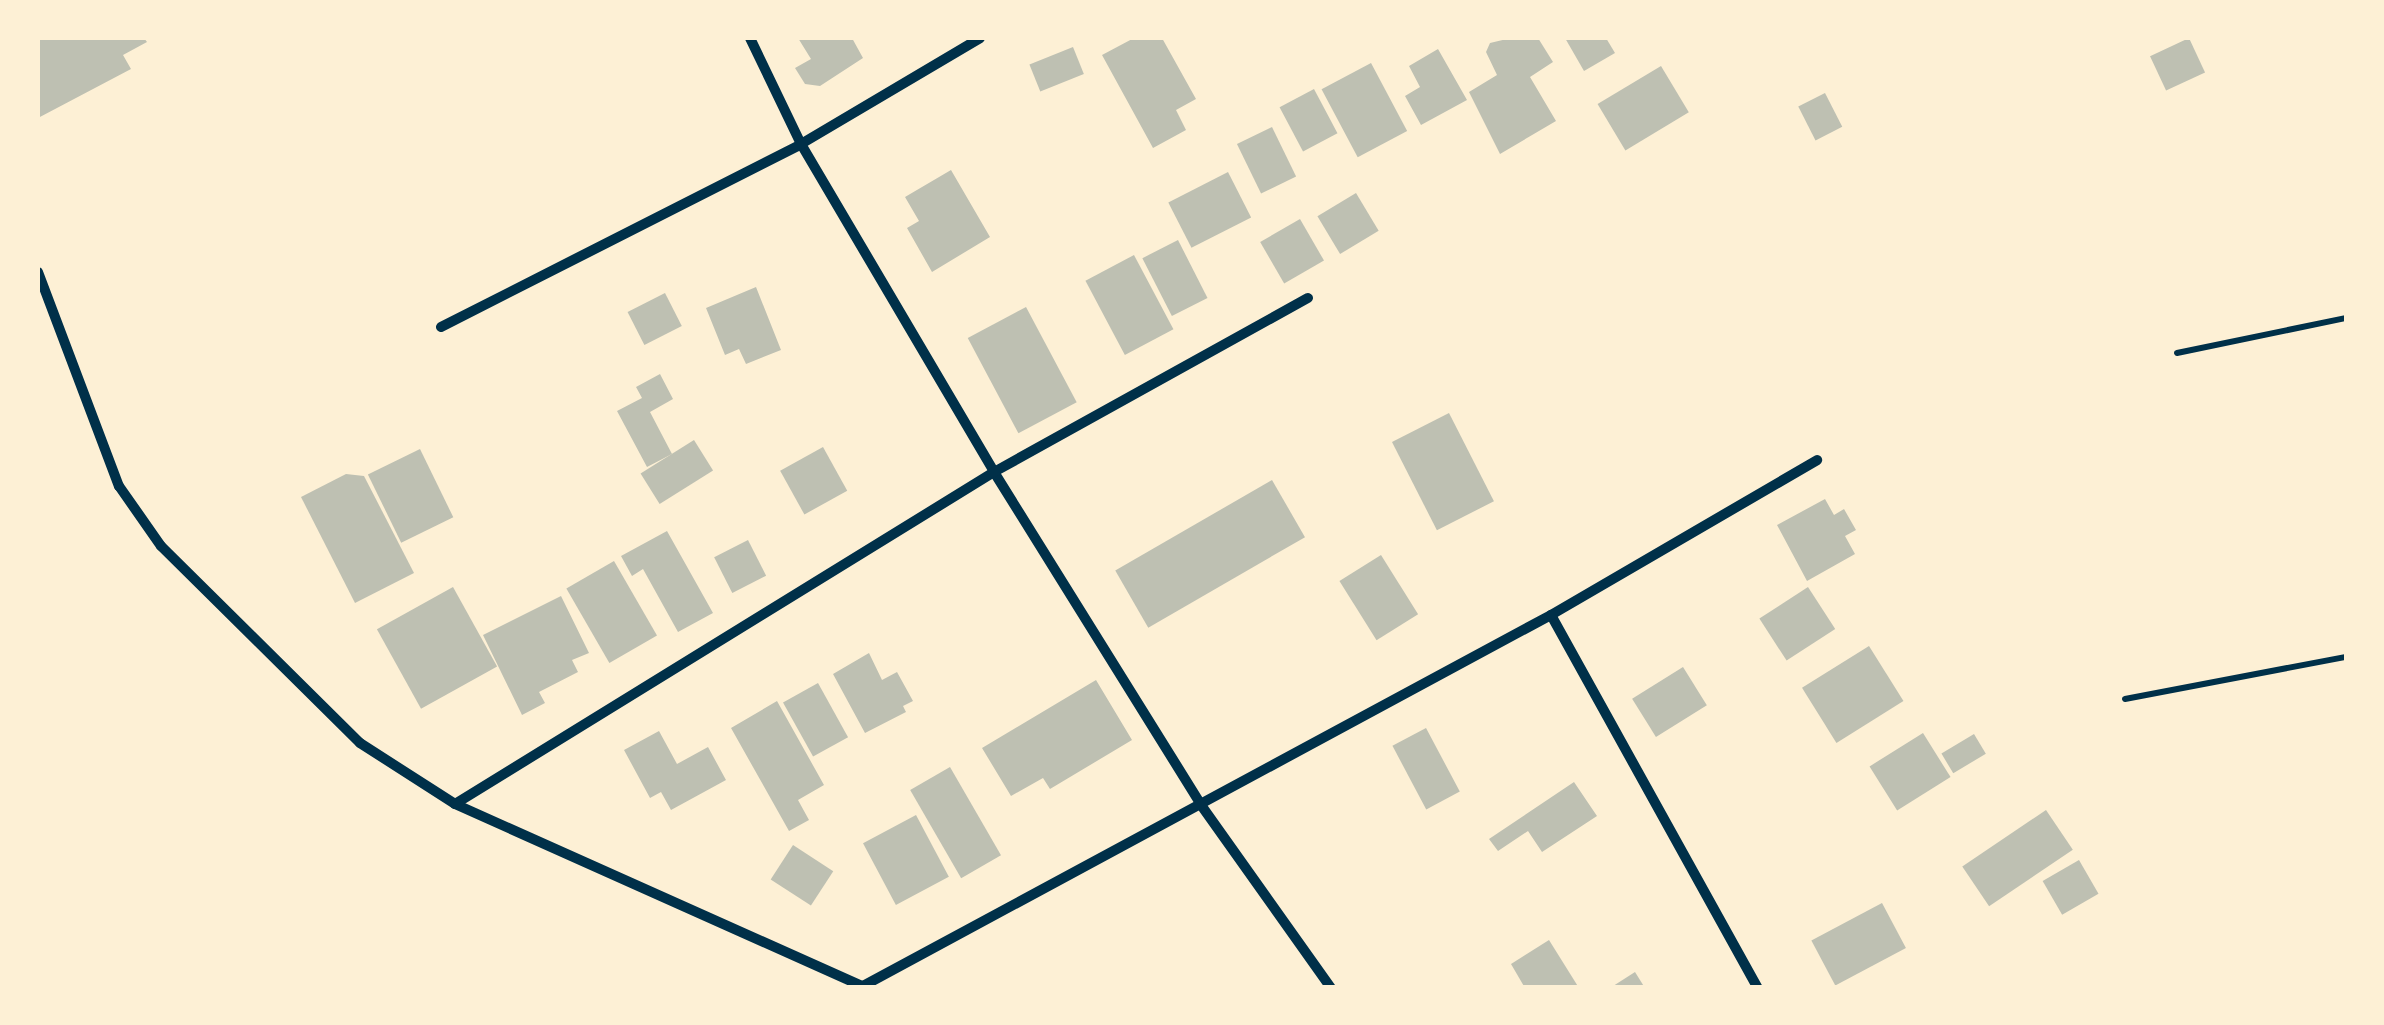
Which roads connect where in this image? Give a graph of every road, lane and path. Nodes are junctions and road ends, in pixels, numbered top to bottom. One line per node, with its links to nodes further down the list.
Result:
1 (750, 38): 3 (street)
2 (980, 38): 3 (street)
3 (801, 144): 7 (street); 10 (street)
4 (38, 272): 14 (street)
5 (1308, 298): 10 (street)
6 (2346, 318): 8 (path)
7 (440, 327)
8 (2176, 353)
9 (1817, 460): 11 (street)
10 (994, 472): 14 (street); 15 (street)
11 (1551, 615): 15 (street); 18 (street)
12 (2346, 657): 13 (path)
13 (2125, 699)
14 (455, 804): 16 (street)
15 (1201, 805): 16 (street); 17 (street)
16 (865, 987)
17 (1331, 988)
18 (1758, 988)

